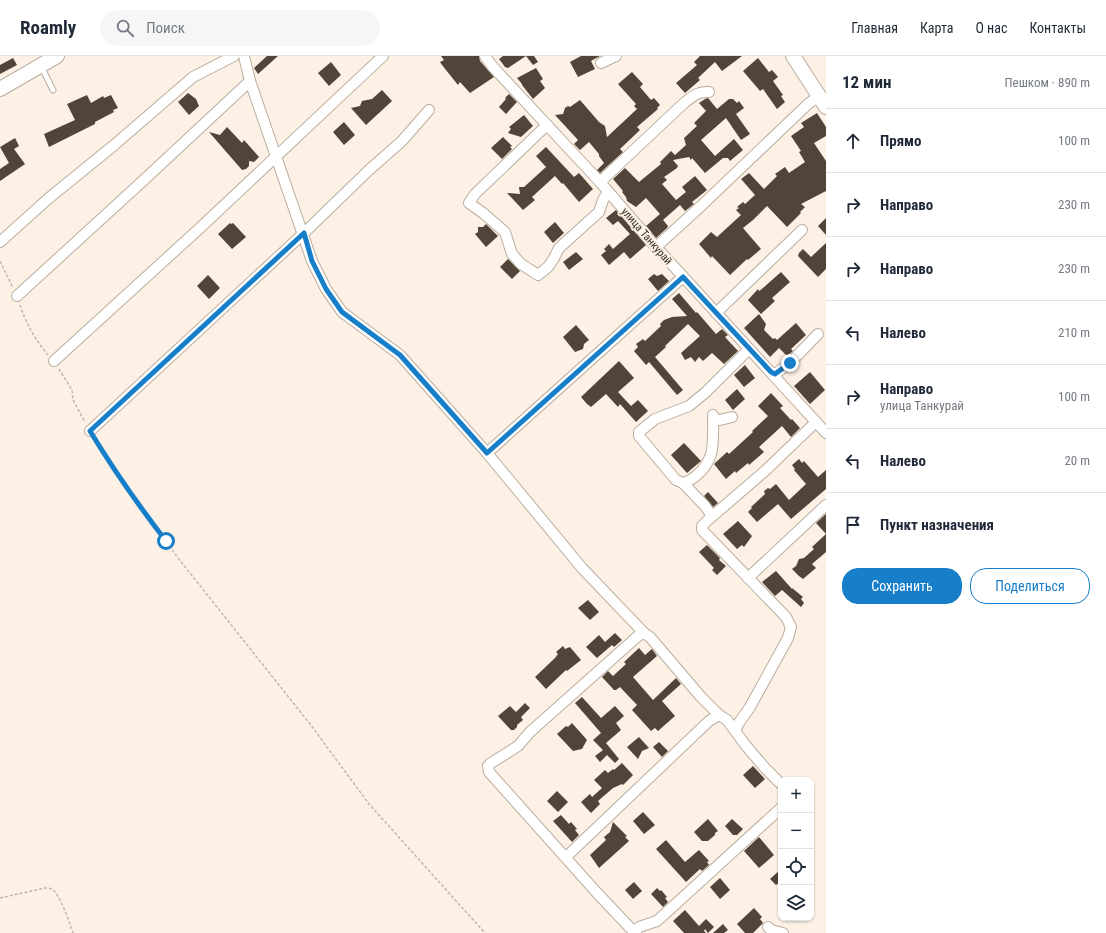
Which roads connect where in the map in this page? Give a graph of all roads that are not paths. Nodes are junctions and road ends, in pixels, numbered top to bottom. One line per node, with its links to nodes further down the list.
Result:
1 (57, 56): 9 (main road)
2 (234, 56): 22 (street)
3 (244, 56): 10 (street)
4 (383, 56): 17 (street)
5 (485, 56): 16 (street, улица Танкурай)
6 (616, 56): 8 (street)
7 (793, 56): 14 (main road)
8 (601, 63)
9 (41, 65): 11 (main road); 12 (lane)
10 (250, 81): 17 (street); 25 (street)
11 (0, 89)
12 (53, 90)
13 (709, 92): 18 (street)
14 (822, 101): 23 (street)
15 (429, 110): 21 (street)
16 (547, 125): 18 (street, улица Танкурай); 19 (street)
17 (276, 157): 21 (street); 29 (street)
18 (600, 182): 19 (street, улица Танкурай)
19 (608, 192): 23 (street, улица Танкурай)
20 (802, 230): 26 (street)
21 (304, 233): 33 (street); 35 (street)
22 (0, 242)
23 (656, 247): 24 (street, улица Танкурай)
24 (683, 277): 26 (street, улица Танкурай); 35 (street)
25 (17, 296)
26 (716, 312): 28 (street, улица Танкурай)
27 (818, 334): 30 (street)
28 (749, 349): 30 (street, улица Танкурай); 36 (street)
29 (54, 361)
30 (771, 372): 32 (street, улица Танкурай)
31 (732, 417): 36 (street)
32 (816, 422): 34 (street, улица Танкурай); 38 (street)
33 (90, 431)
34 (826, 433)
35 (487, 453): 40 (street)
36 (683, 483): 38 (street)
37 (826, 506): 39 (street)
38 (712, 516): 39 (street)
39 (748, 578): 42 (street)
40 (644, 633): 41 (street); 46 (street)
41 (723, 718): 42 (street); 43 (street); 46 (street)
42 (741, 719): 43 (street)
43 (736, 730): 44 (street)
44 (778, 781)
45 (778, 811): 48 (street)
46 (566, 857): 48 (street)
47 (771, 930): 49 (street)
48 (635, 933)
49 (783, 933)

